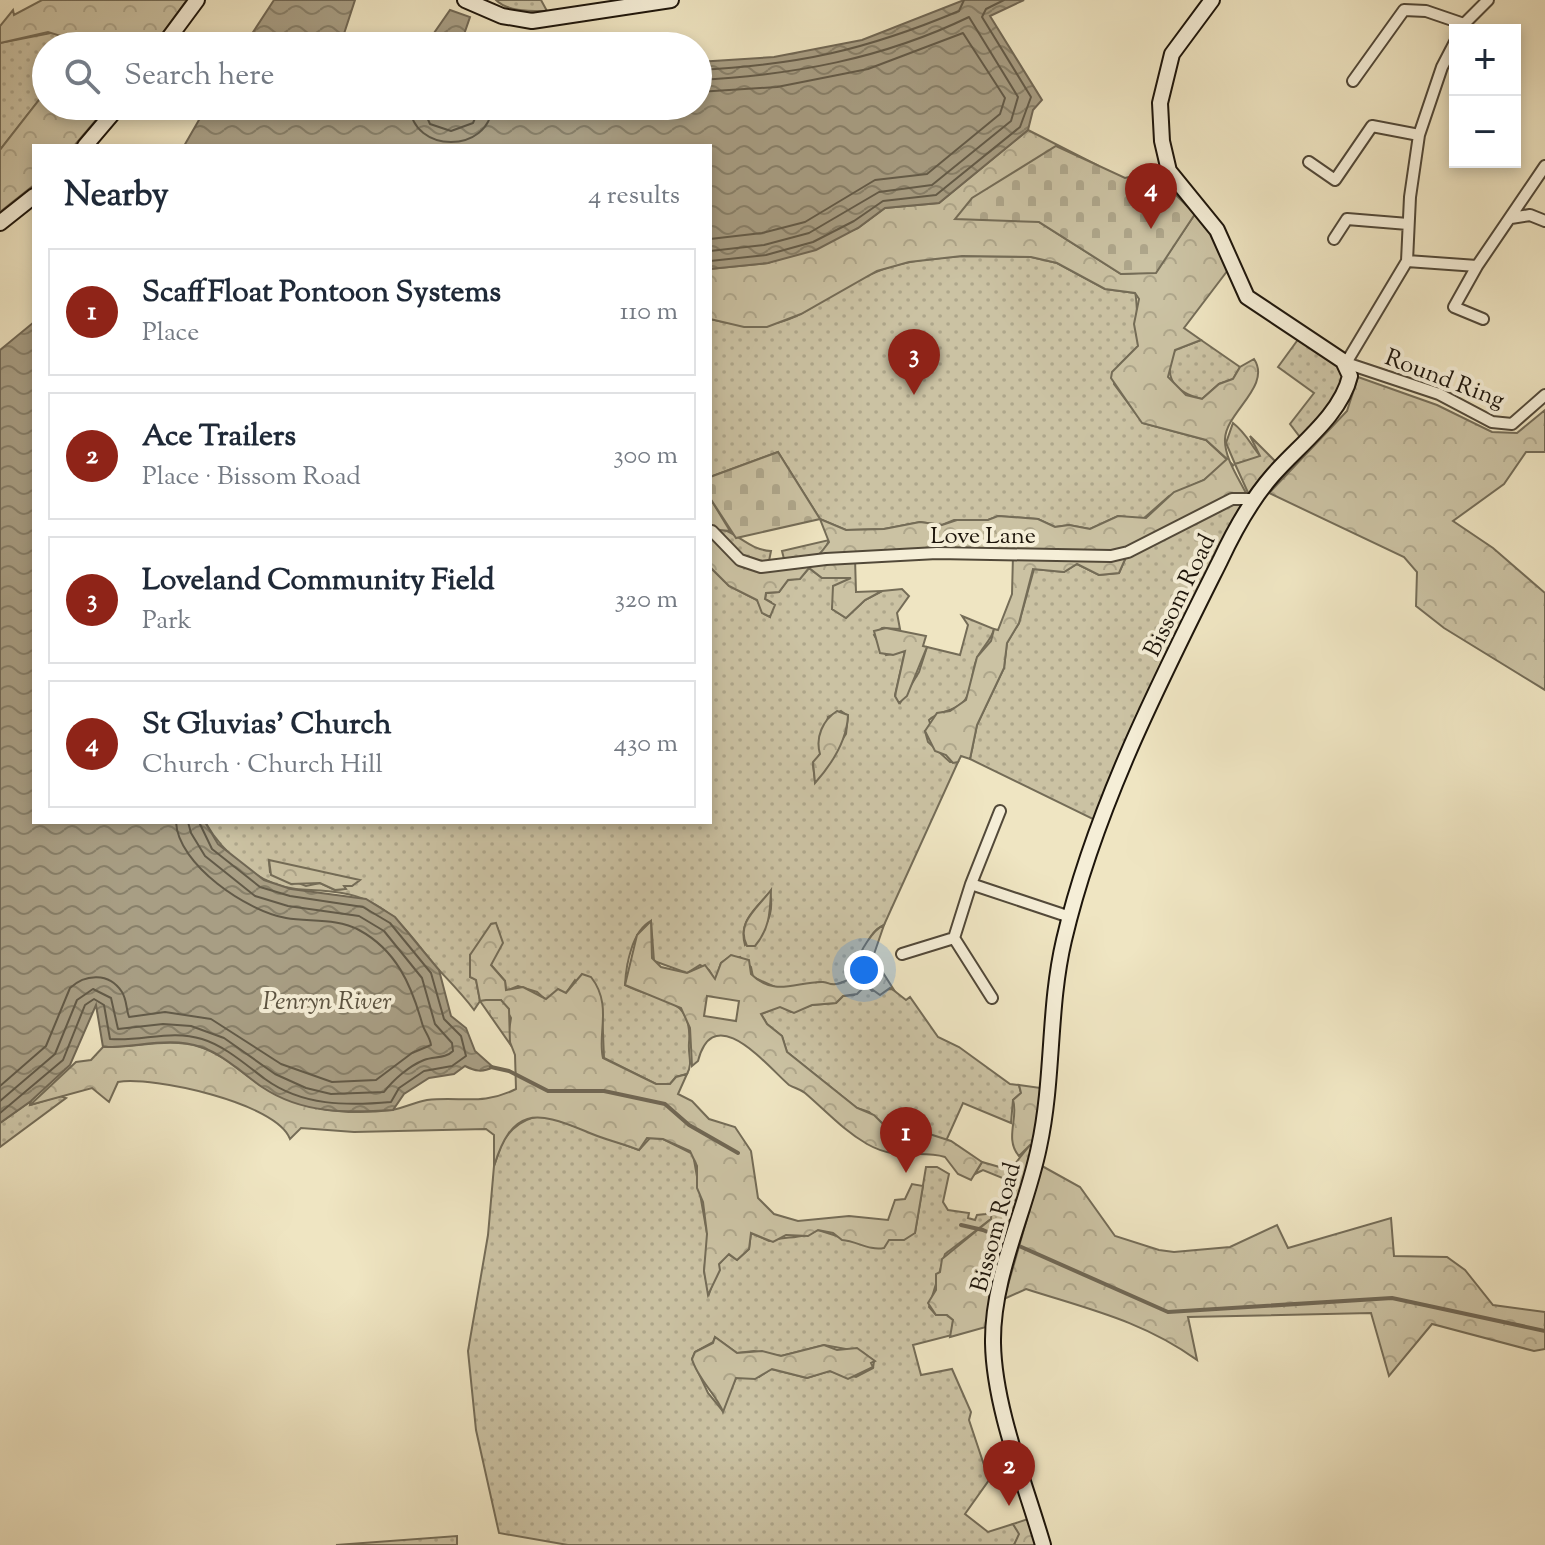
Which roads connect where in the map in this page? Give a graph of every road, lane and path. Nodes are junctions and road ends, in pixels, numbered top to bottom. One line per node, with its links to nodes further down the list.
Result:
1 (197, 0): 8 (street)
2 (467, 0): 3 (street)
3 (671, 0)
4 (1212, 0): 25 (street)
5 (1488, 0): 7 (street)
6 (1456, 24): 10 (street)
7 (1466, 24)
8 (173, 32)
9 (1449, 54): 12 (street)
10 (1353, 81)
11 (107, 120): 13 (street)
12 (1419, 135): 14 (street); 20 (street)
13 (87, 144)
14 (1309, 162)
15 (1545, 166): 17 (street)
16 (32, 198): 19 (street)
17 (1511, 218): 18 (street); 23 (street)
18 (1545, 221)
19 (0, 223)
20 (1408, 224): 21 (street); 22 (street)
21 (1334, 239)
22 (1407, 261): 23 (street); 25 (street)
23 (1477, 266): 24 (street)
24 (1483, 319)
25 (1346, 363): 26 (street, Round Ring); 27 (street, Bissom Road)
26 (1545, 395)
27 (1255, 499): 28 (street, Love Lane); 31 (street, Bissom Road)
28 (712, 531)
29 (1000, 811): 30 (street)
30 (971, 884): 31 (street); 32 (street)
31 (1070, 917): 35 (street, Bissom Road)
32 (954, 938): 33 (street); 34 (street)
33 (902, 954)
34 (992, 998)
35 (1043, 1545)

